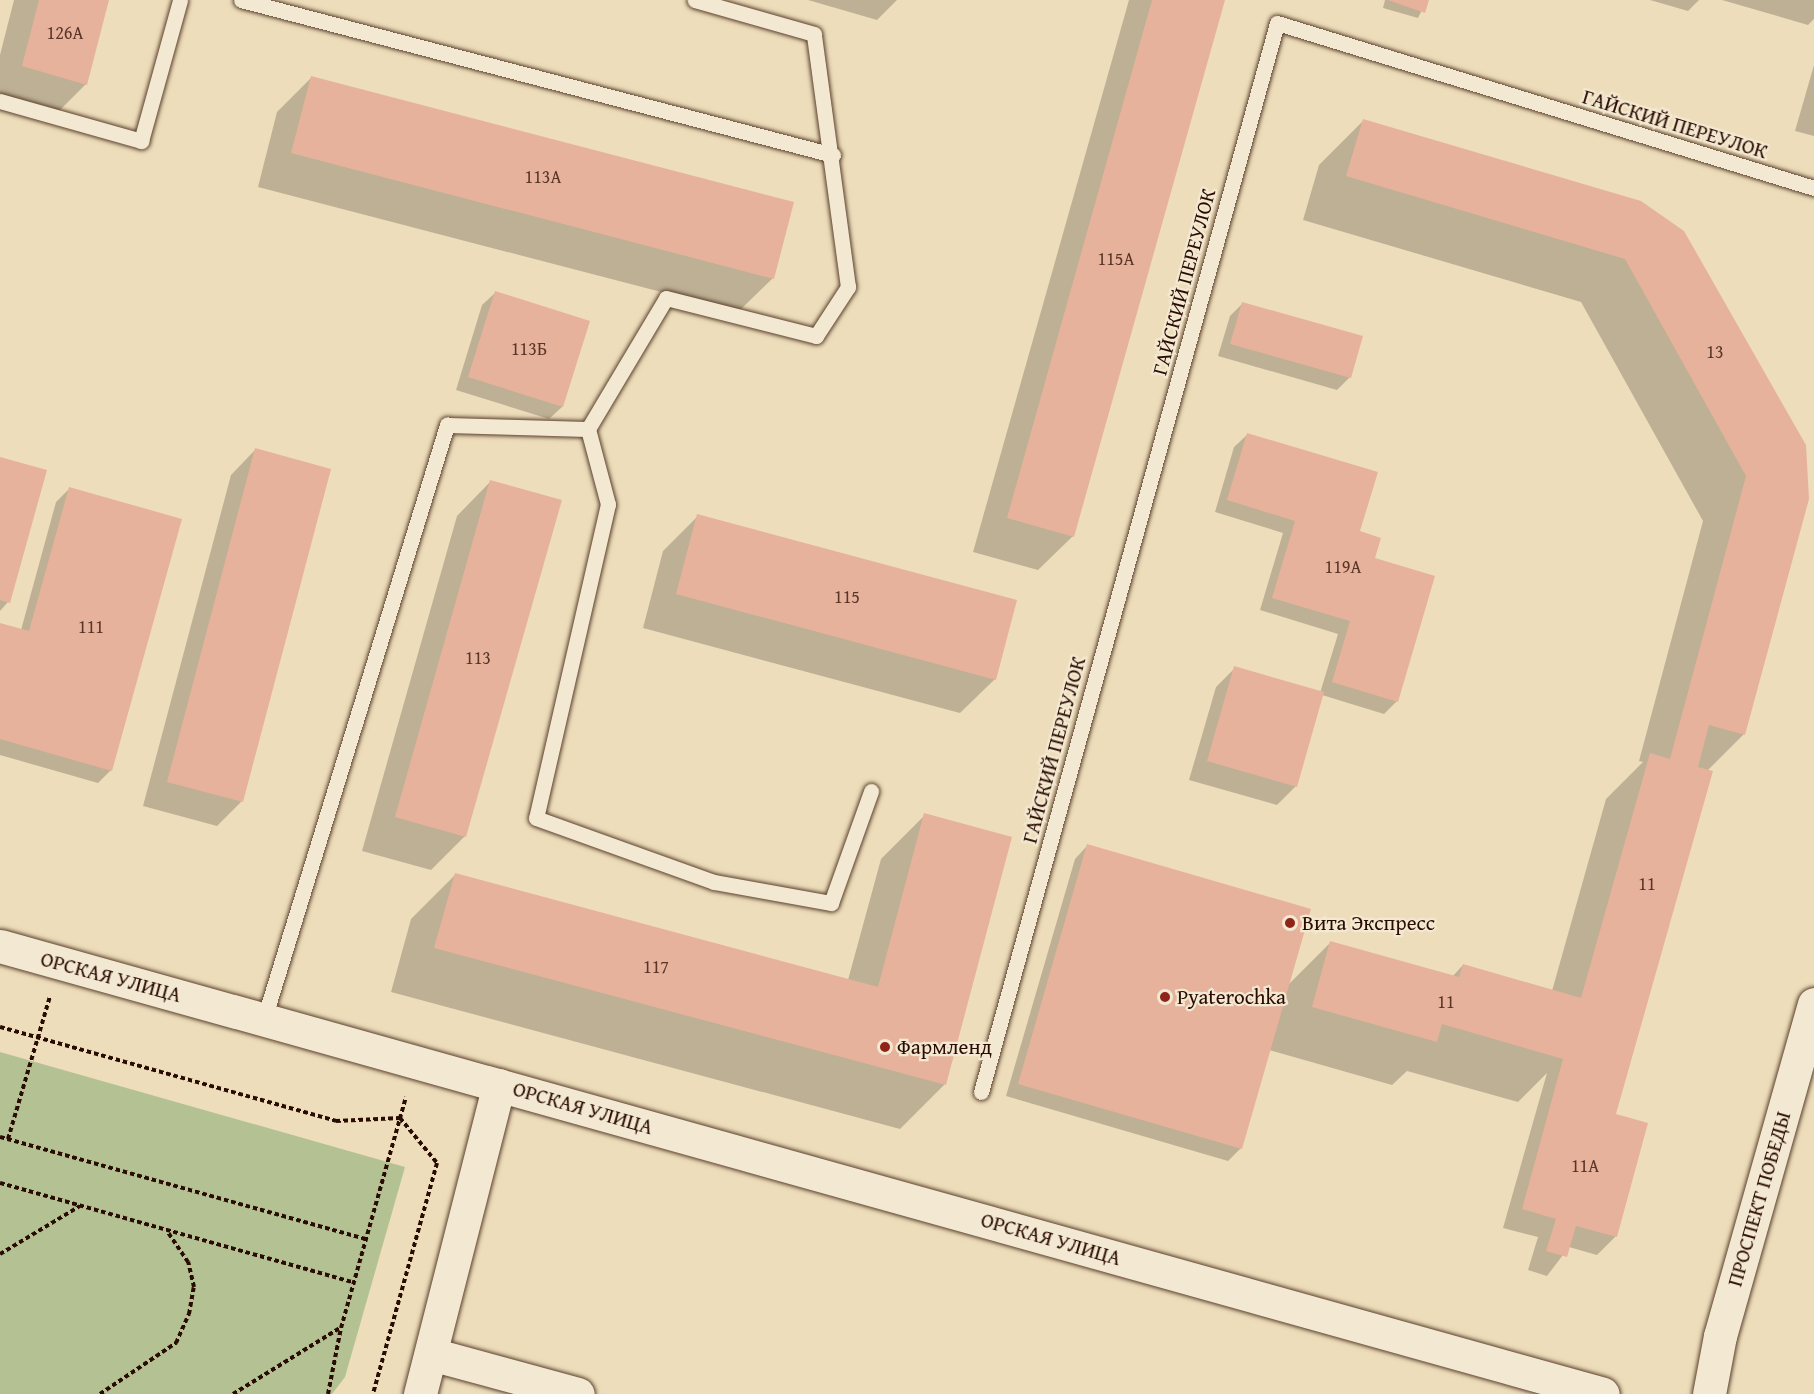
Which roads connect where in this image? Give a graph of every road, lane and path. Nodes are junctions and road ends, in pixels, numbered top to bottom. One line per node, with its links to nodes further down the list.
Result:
1 (180, 0): 4 (lane)
2 (241, 0): 5 (lane)
3 (695, 0): 5 (lane)
4 (0, 101)
5 (832, 155): 7 (lane)
6 (1814, 188): 17 (lane, ГАЙСКИЙ ПЕРЕУЛОК)
7 (588, 429): 8 (lane); 12 (lane)
8 (871, 790)
9 (0, 946): 10 (street, ОРСКАЯ УЛИЦА)
10 (60, 962): 12 (street, ОРСКАЯ УЛИЦА); 14 (path)
11 (1814, 1004): 36 (street, ПРОСПЕКТ ПОБЕДЫ)
12 (264, 1019): 15 (street, ОРСКАЯ УЛИЦА)
13 (0, 1027): 14 (path)
14 (38, 1038): 18 (path); 20 (path)
15 (416, 1061): 16 (street, ОРСКАЯ УЛИЦА); 18 (path)
16 (499, 1085): 28 (street, ОРСКАЯ УЛИЦА); 35 (street, ОРСКАЯ УЛИЦА)
17 (981, 1092)
18 (400, 1118): 24 (path); 32 (path)
19 (0, 1137): 20 (path)
20 (8, 1139): 24 (path)
21 (0, 1183): 22 (path)
22 (81, 1206): 23 (path); 25 (path)
23 (167, 1230): 26 (path); 29 (path)
24 (366, 1239): 26 (path)
25 (0, 1254)
26 (353, 1282): 27 (path)
27 (340, 1328): 30 (path); 31 (path)
28 (431, 1354): 33 (street, ОРСКАЯ УЛИЦА); 34 (street)
29 (100, 1394)
30 (234, 1394)
31 (328, 1394)
32 (373, 1394)
33 (420, 1394)
34 (578, 1394)
35 (1602, 1394)
36 (1709, 1394)

